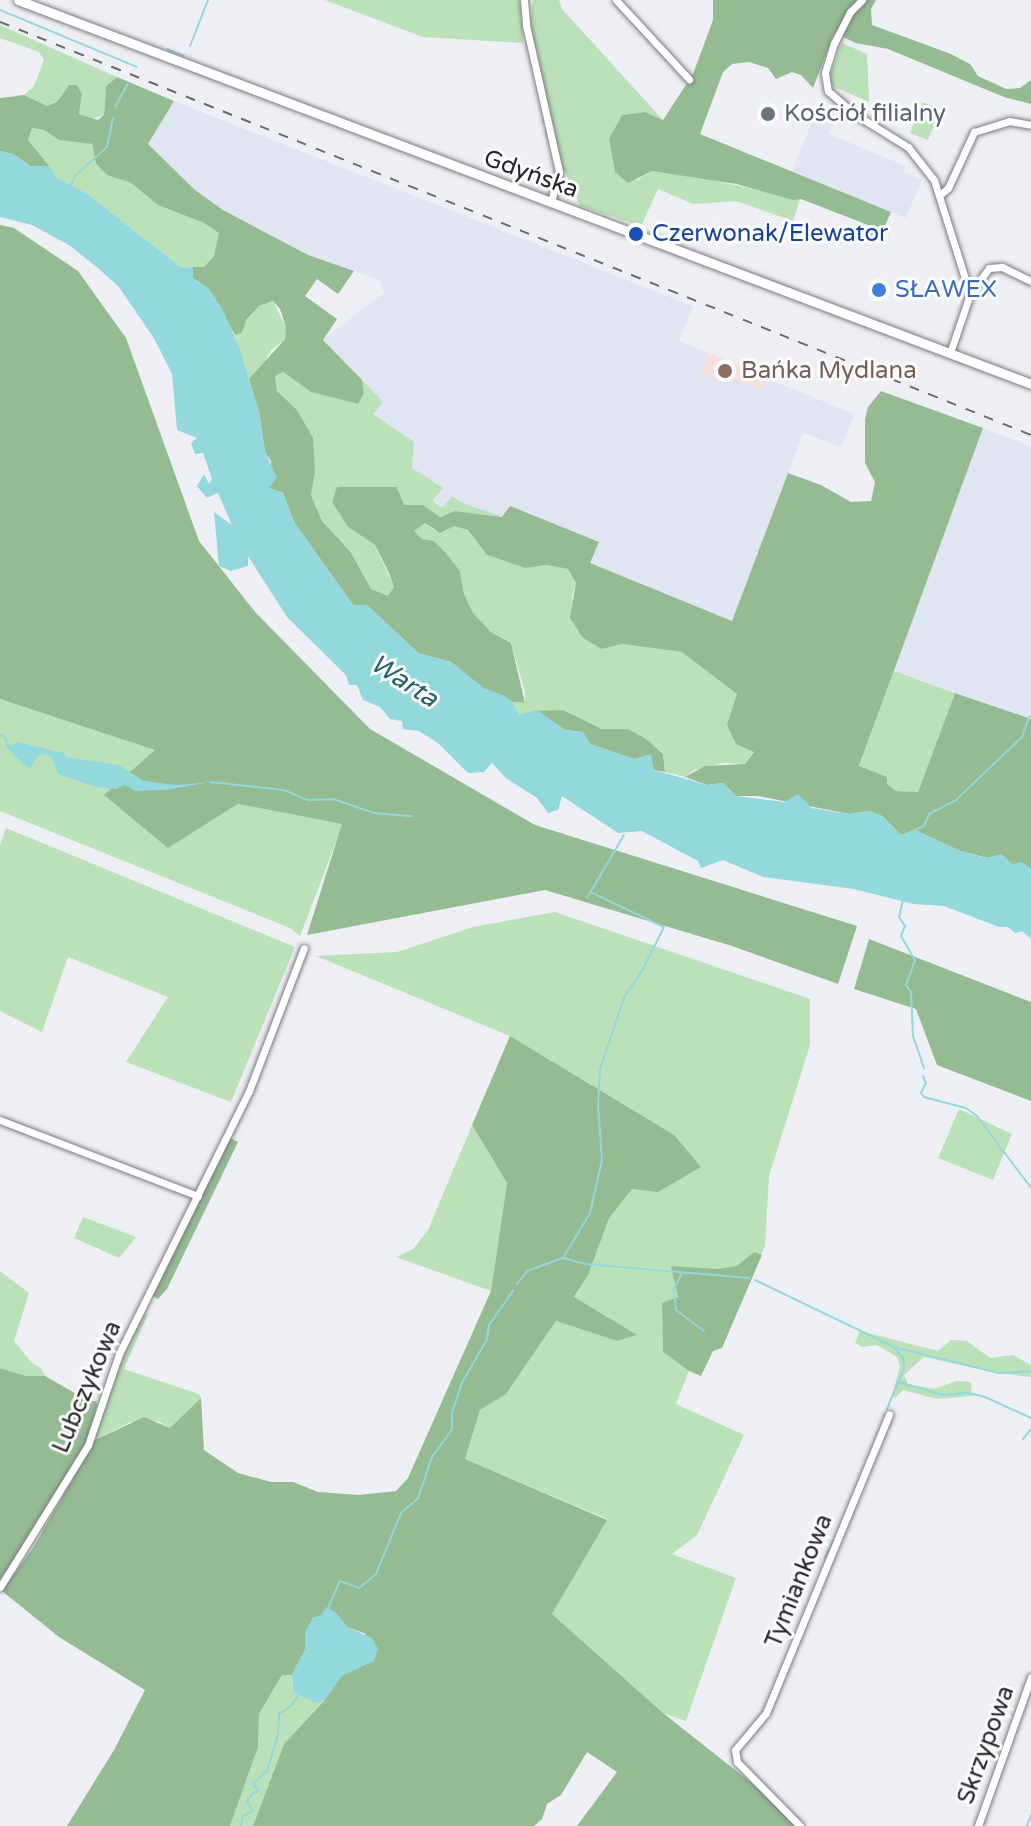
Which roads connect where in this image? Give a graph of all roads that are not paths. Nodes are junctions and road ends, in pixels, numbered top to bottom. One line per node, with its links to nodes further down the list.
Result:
1 (18, 0): 8 (main road, Gdyńska)
2 (524, 0): 8 (street)
3 (616, 0): 5 (street)
4 (862, 0): 7 (street)
5 (689, 79)
6 (1031, 125): 7 (street)
7 (941, 194): 10 (street)
8 (551, 202): 11 (main road, Gdyńska)
9 (1031, 281): 10 (street)
10 (970, 294): 11 (street)
11 (950, 353): 12 (main road, Gdyńska)
12 (1031, 384)
13 (304, 948): 15 (street, Lubczykowa)
14 (0, 1120): 15 (street)
15 (198, 1196): 17 (street, Lubczykowa)
16 (889, 1414): 19 (street, Tymiankowa)
17 (0, 1587)
18 (1031, 1677): 20 (street, Skrzypowa)
19 (800, 1826)
20 (978, 1826)

